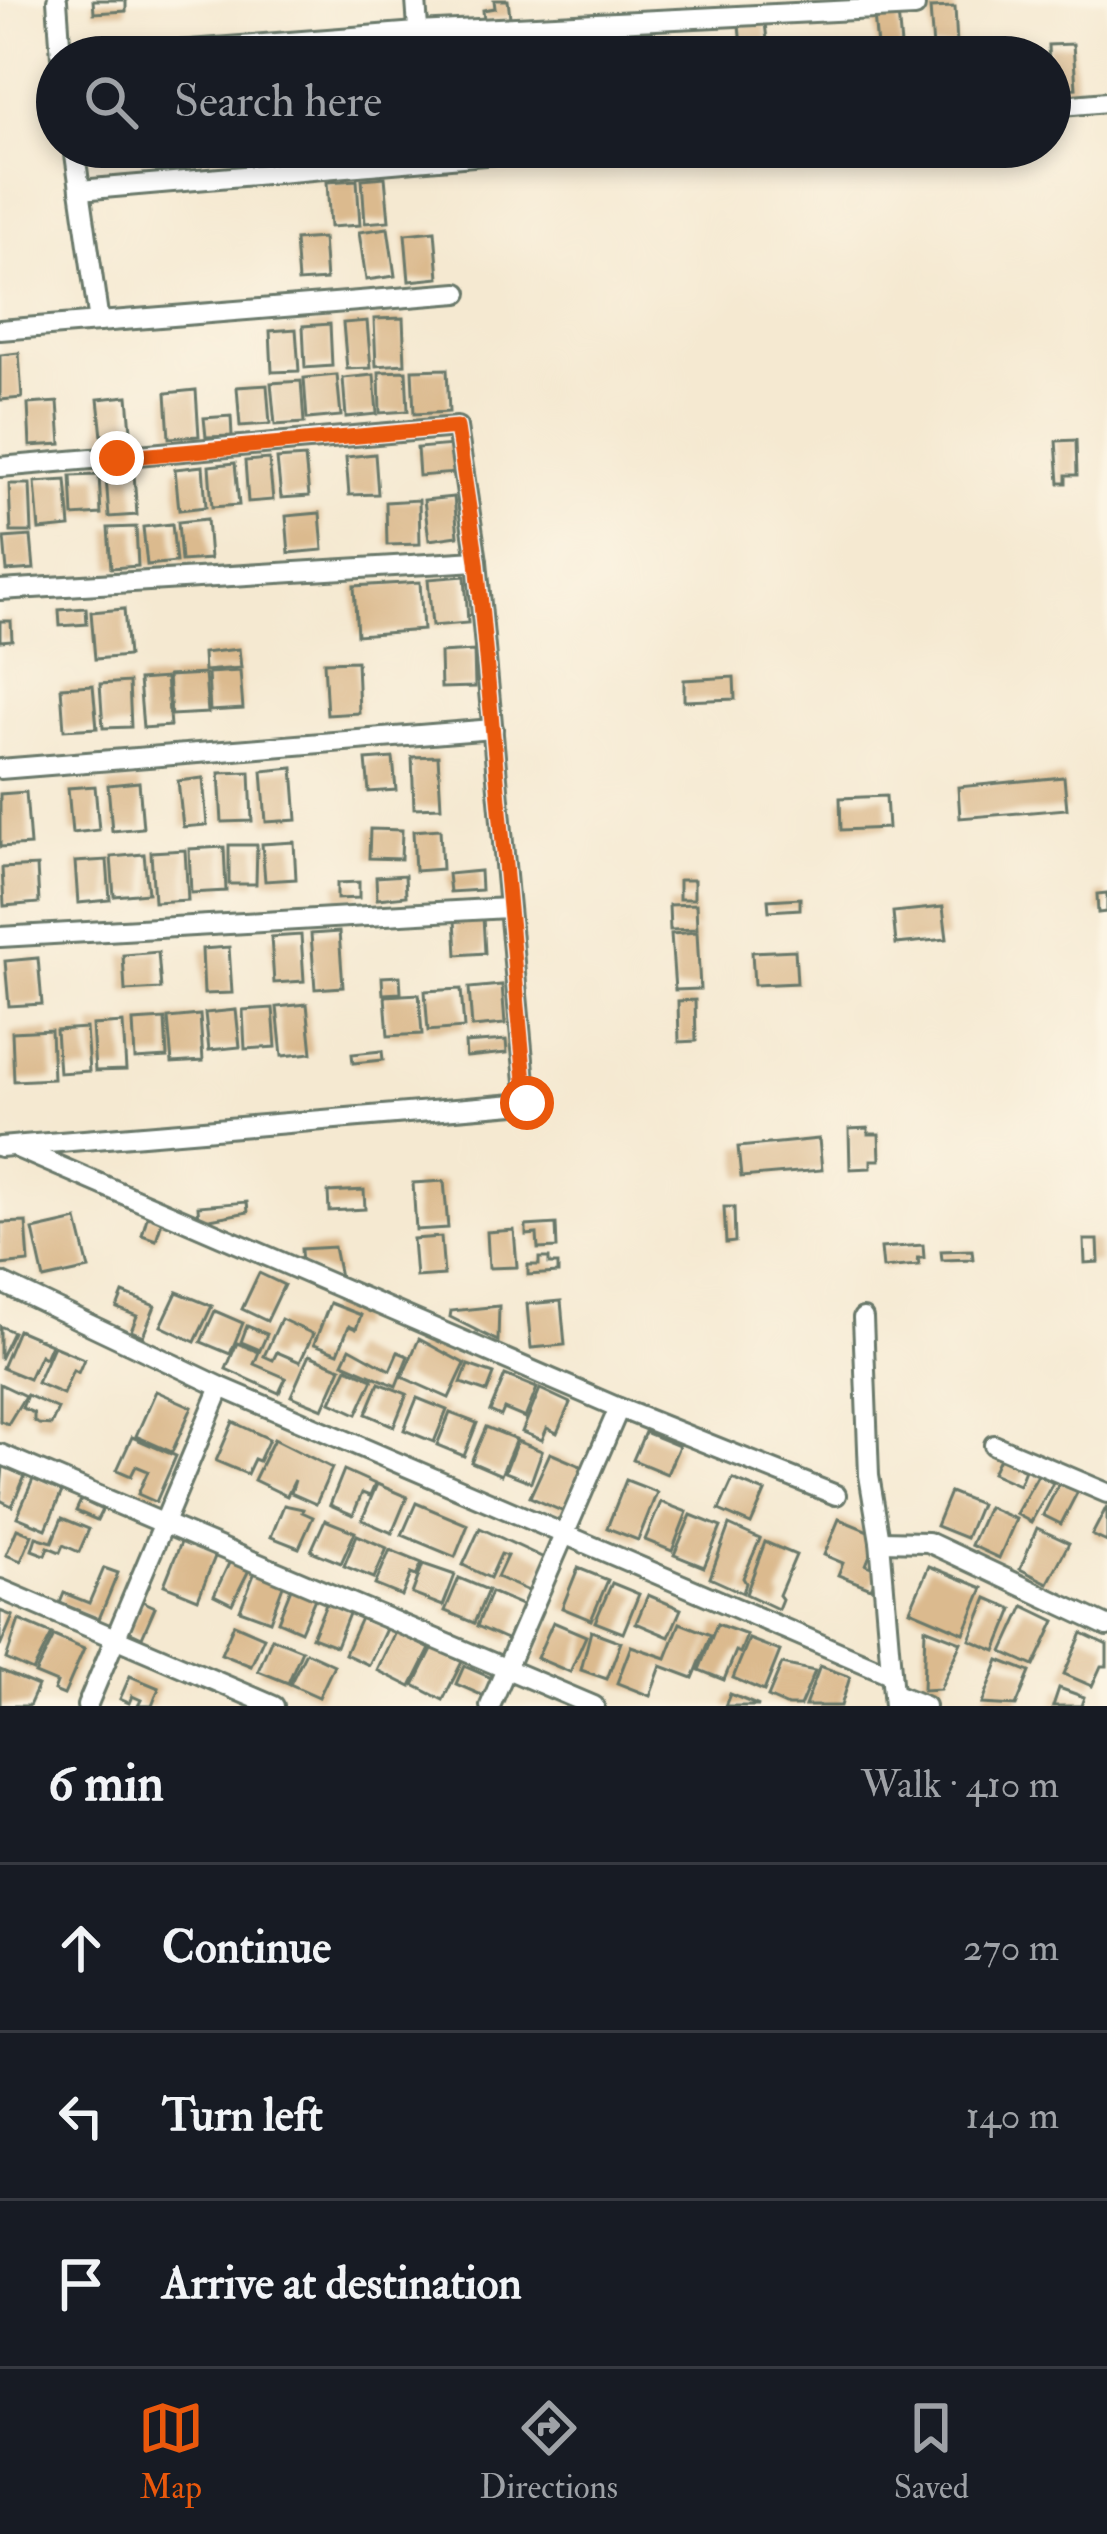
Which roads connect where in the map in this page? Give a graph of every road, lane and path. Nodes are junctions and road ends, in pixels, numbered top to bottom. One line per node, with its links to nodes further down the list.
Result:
1 (57, 0): 5 (street)
2 (416, 0): 4 (street)
3 (915, 7): 4 (street)
4 (417, 32): 6 (street); 7 (street)
5 (60, 36)
6 (366, 36)
7 (417, 36)
8 (1107, 102): 9 (street)
9 (1071, 105)
10 (77, 168): 12 (street)
11 (289, 168): 12 (street)
12 (80, 190): 14 (street)
13 (458, 293): 14 (street)
14 (99, 322): 15 (street)
15 (0, 330)
16 (0, 467): 17 (street)
17 (477, 561): 18 (street); 19 (street)
18 (0, 590)
19 (493, 729): 20 (street); 21 (street)
20 (0, 769)
21 (507, 908): 22 (street); 23 (street)
22 (0, 938)
23 (6, 1147): 27 (street)
24 (0, 1282): 26 (street)
25 (863, 1318): 34 (street)
26 (221, 1387): 32 (street); 33 (street)
27 (619, 1408): 31 (street); 33 (street)
28 (994, 1445): 30 (street)
29 (0, 1454): 32 (street)
30 (1107, 1493)
31 (836, 1496)
32 (165, 1523): 37 (street); 38 (street)
33 (565, 1533): 38 (street); 39 (street)
34 (880, 1541): 36 (street); 39 (street)
35 (0, 1589): 37 (street)
36 (1107, 1626)
37 (116, 1639): 40 (street); 41 (street)
38 (506, 1668): 42 (street); 43 (street)
39 (892, 1691): 44 (street)
40 (87, 1706)
41 (274, 1706)
42 (490, 1706)
43 (594, 1706)
44 (925, 1706)

